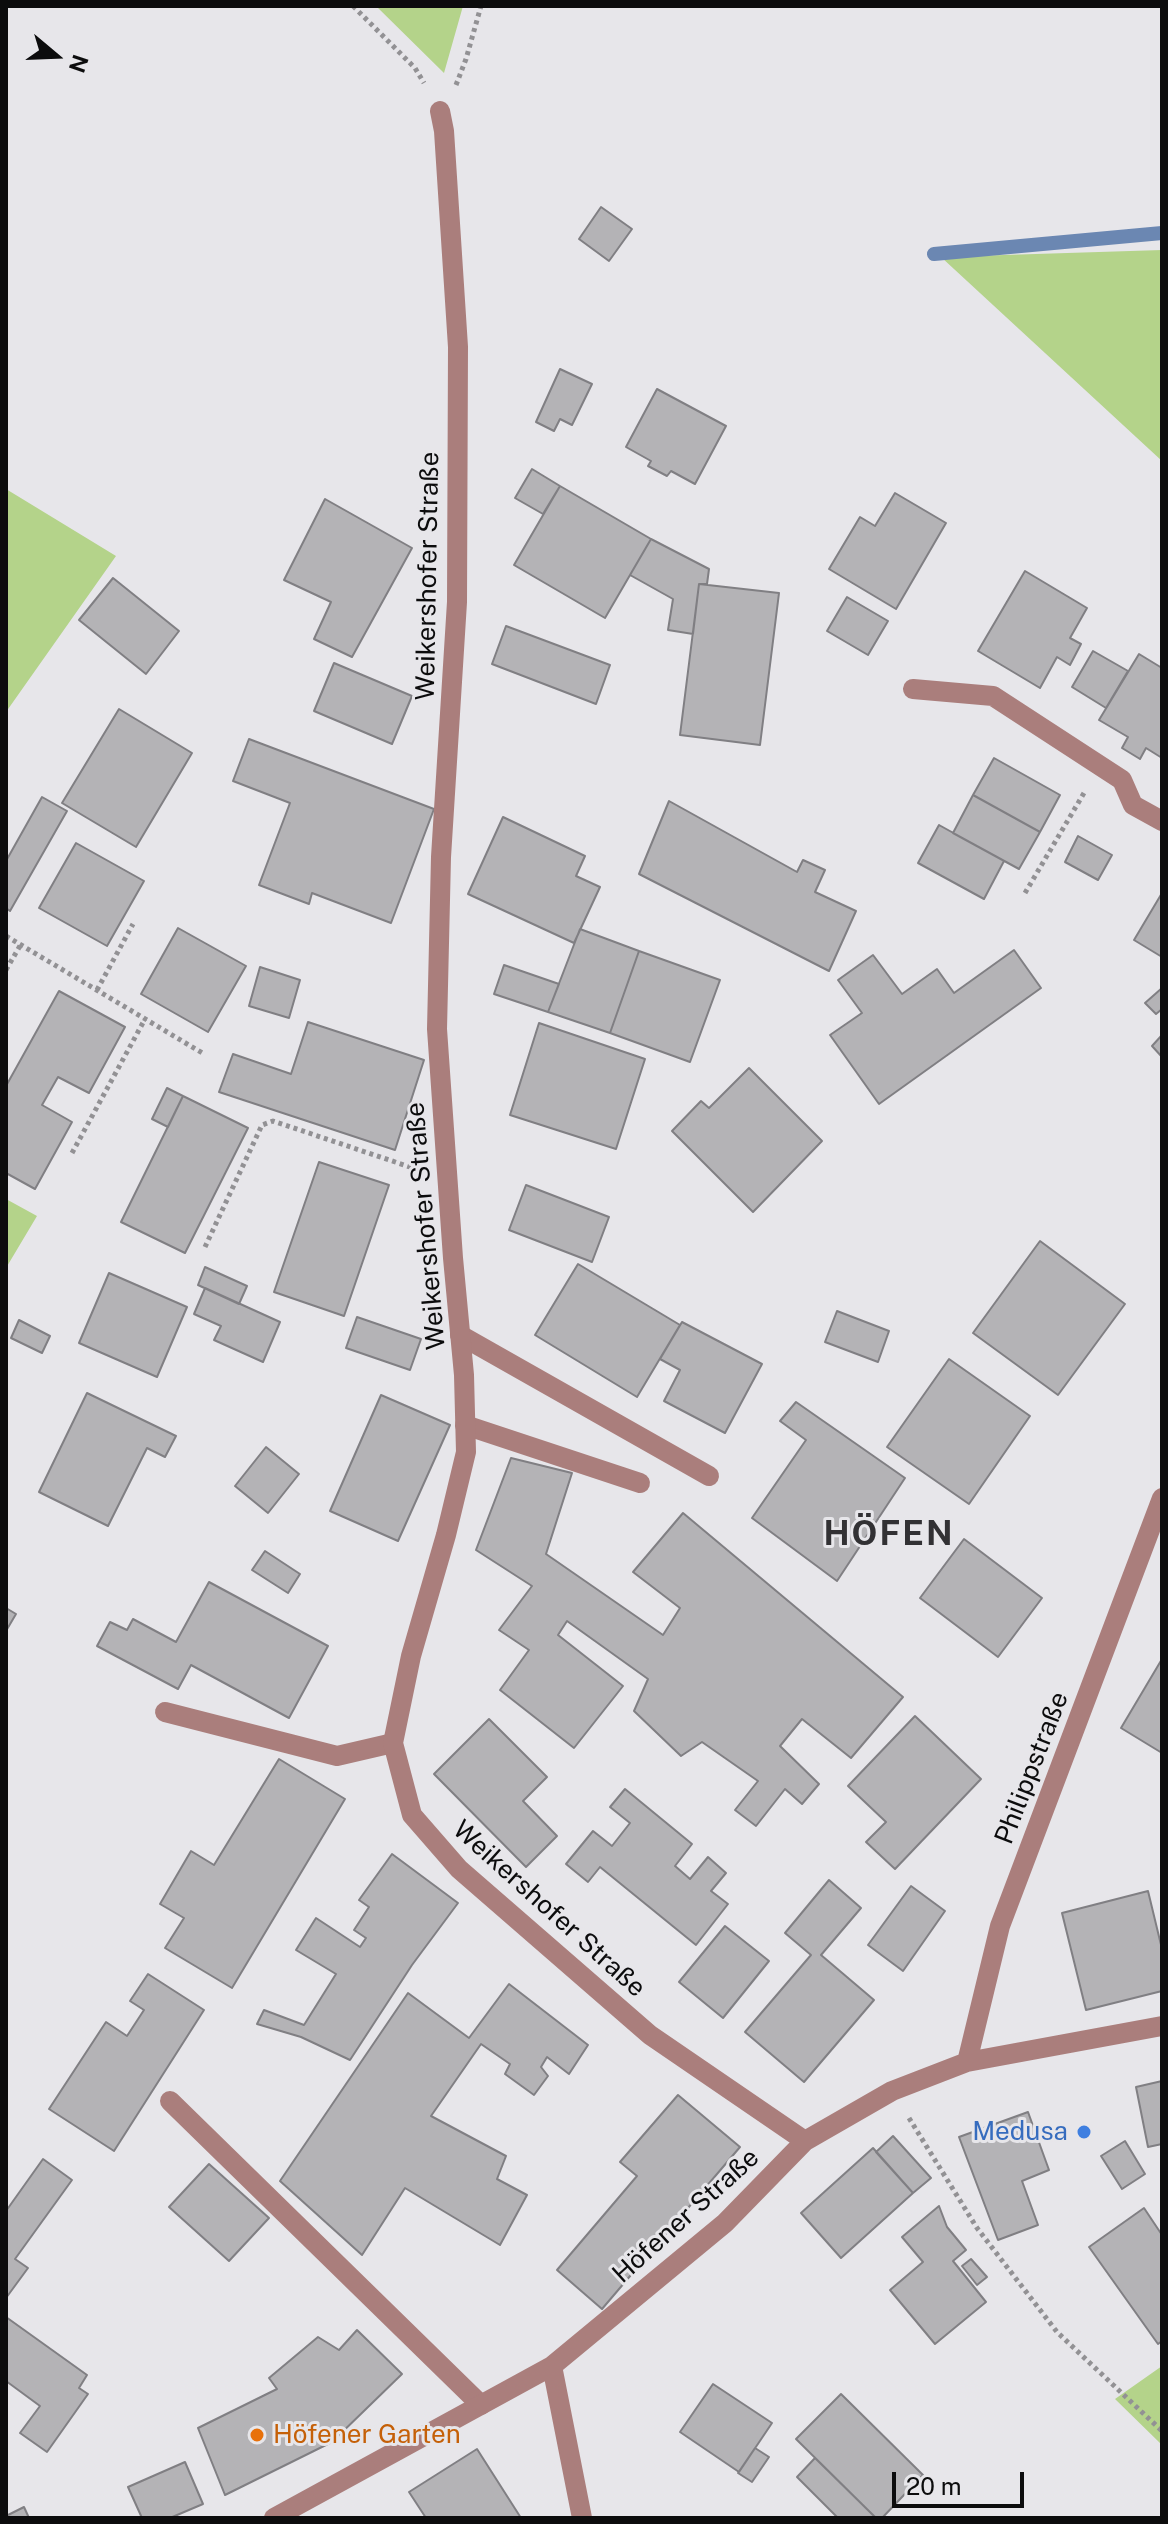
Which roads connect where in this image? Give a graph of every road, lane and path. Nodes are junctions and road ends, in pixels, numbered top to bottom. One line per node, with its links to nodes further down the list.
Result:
1 (353, 6): 3 (path)
2 (481, 6): 3 (path)
3 (440, 111): 16 (street, Weikershofer Straße)
4 (913, 689): 5 (street)
5 (1101, 765): 6 (street); 7 (path)
6 (1162, 821)
7 (1025, 893)
8 (133, 924): 12 (path)
9 (6, 936): 10 (path)
10 (21, 944): 11 (path); 12 (path)
11 (6, 970)
12 (97, 990): 13 (path)
13 (145, 1019): 14 (path); 15 (path)
14 (204, 1054)
15 (72, 1153)
16 (447, 1179): 17 (path); 18 (street, Weikershofer Straße)
17 (205, 1247)
18 (460, 1335): 19 (street, Weikershofer Straße); 20 (street)
19 (465, 1425): 21 (street); 24 (street, Weikershofer Straße)
20 (709, 1476)
21 (640, 1483)
22 (1162, 1498): 26 (street, Philippstraße)
23 (165, 1712): 24 (street)
24 (393, 1743): 29 (street, Weikershofer Straße)
25 (1162, 2026): 26 (street, Höfener Straße)
26 (967, 2062): 27 (street, Höfener Straße)
27 (892, 2091): 29 (street, Höfener Straße); 32 (path)
28 (170, 2101): 31 (street)
29 (805, 2141): 30 (street, Höfener Straße)
30 (552, 2366): 31 (street, Höfener Straße); 34 (street)
31 (481, 2405): 33 (street, Höfener Straße)
32 (1162, 2431)
33 (274, 2518)
34 (582, 2518)

